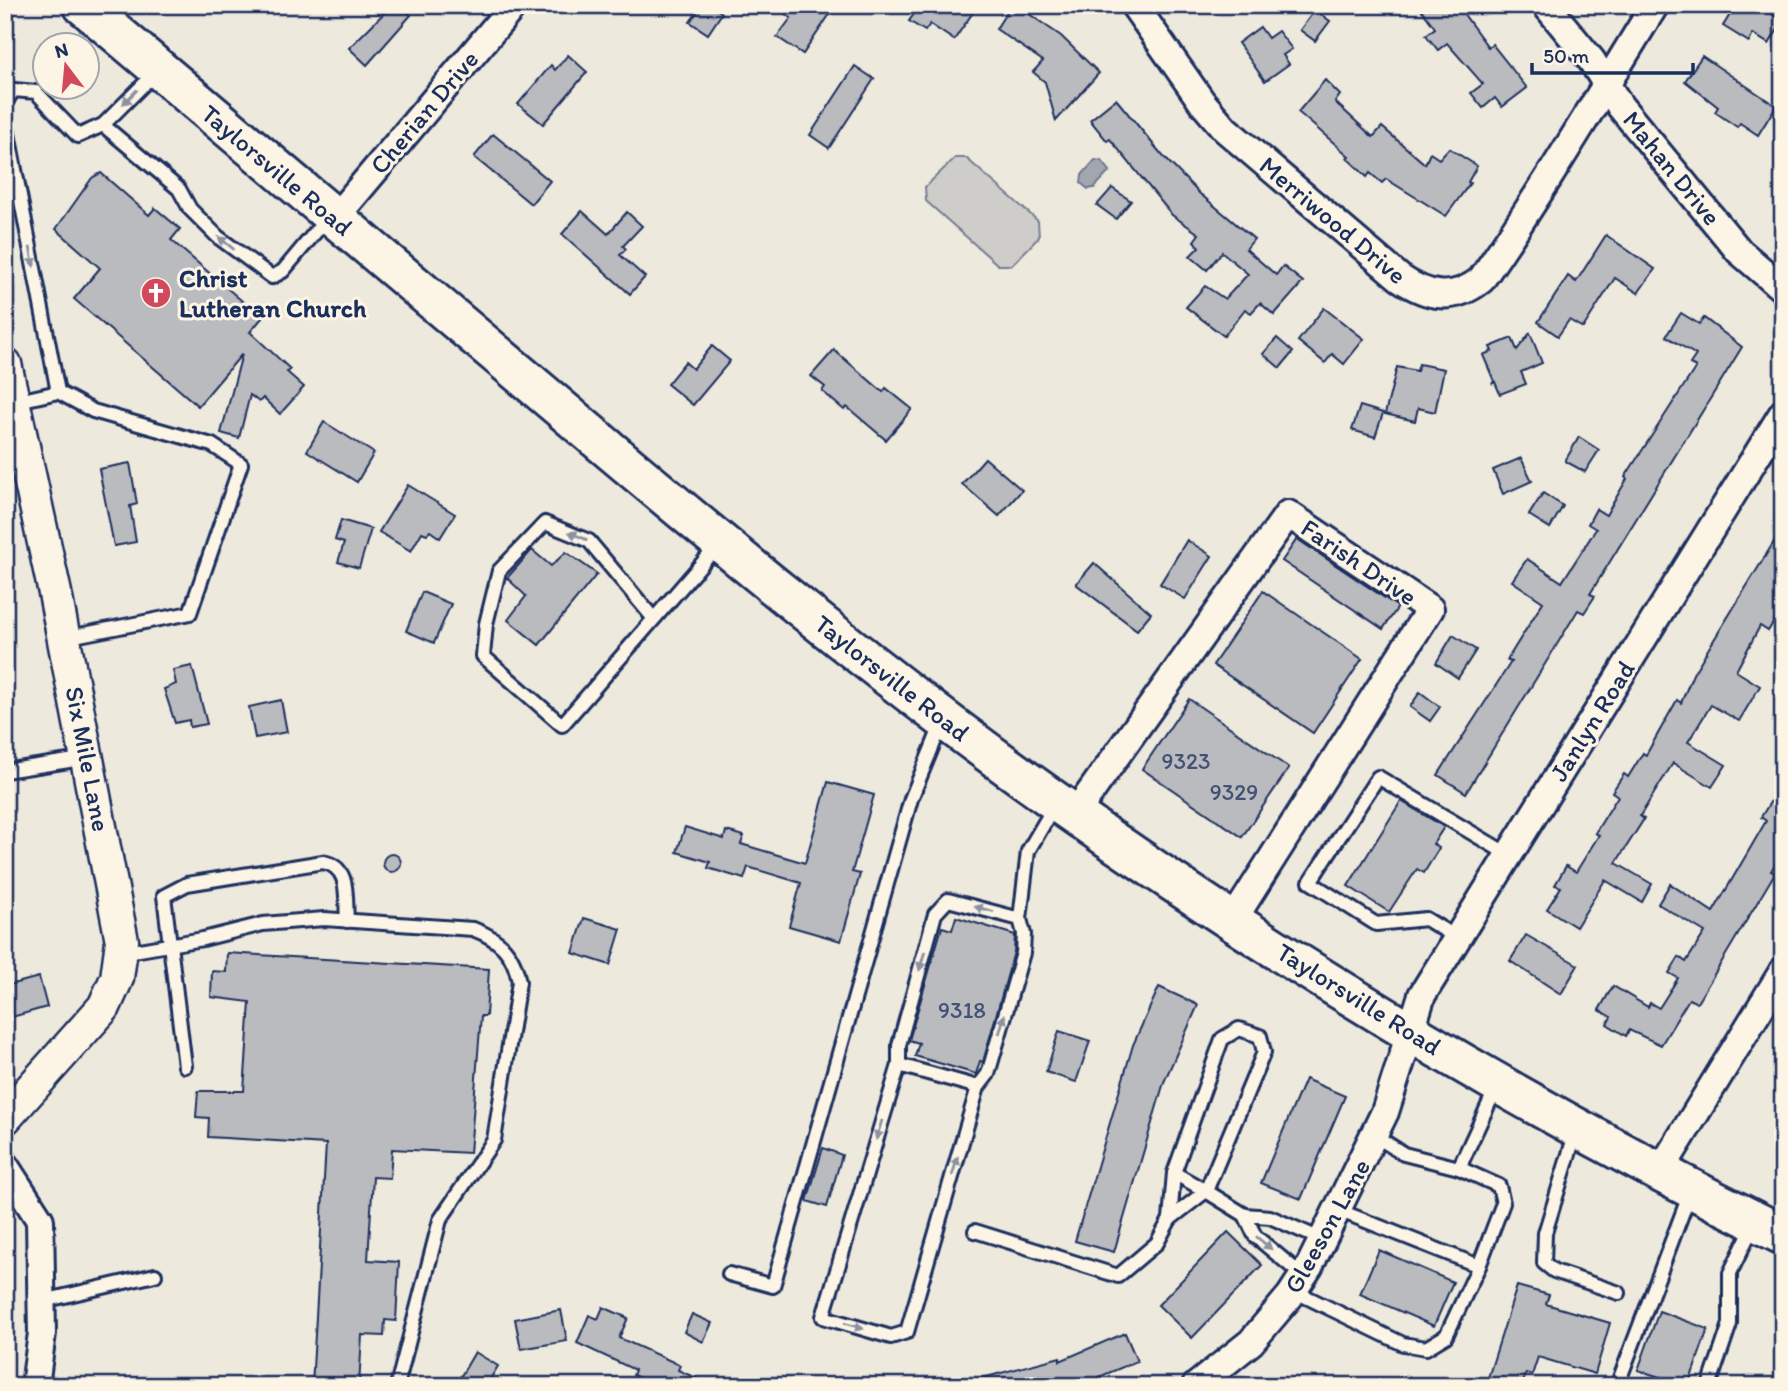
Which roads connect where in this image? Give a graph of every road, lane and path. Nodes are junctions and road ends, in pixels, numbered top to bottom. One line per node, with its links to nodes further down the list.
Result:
1 (83, 5): 6 (main road, Taylorsville Road)
2 (514, 5): 11 (street, Cherian Drive)
3 (1134, 5): 7 (street, Merriwood Drive)
4 (1546, 5): 7 (street, Mahan Drive)
5 (1655, 5): 7 (street, Merriwood Drive)
6 (158, 69): 10 (lane, one-way to 10); 11 (main road, Taylorsville Road)
7 (1607, 83): 12 (street, Mahan Drive)
8 (5, 102): 10 (lane)
9 (5, 118): 14 (lane, one-way to 14)
10 (103, 125): 11 (lane, one-way to 10)
11 (332, 217): 16 (main road, Taylorsville Road)
12 (1783, 289)
13 (9, 385): 14 (lane); 18 (street, Six Mile Lane)
14 (58, 392): 18 (lane)
15 (1783, 412): 23 (street, Janlyn Road)
16 (720, 542): 17 (lane); 19 (main road, Taylorsville Road)
17 (654, 619): 17 (lane, one-way to 17)
18 (64, 638): 20 (street, Six Mile Lane)
19 (944, 719): 22 (main road, Taylorsville Road); 51 (lane)
20 (88, 758): 21 (lane); 29 (street, Six Mile Lane)
21 (5, 771)
22 (1066, 808): 24 (lane); 25 (main road, Taylorsville Road); 25 (street, Farish Drive)
23 (1509, 855): 27 (street, Janlyn Road); 27 (lane)
24 (1020, 919): 32 (lane, one-way to 32); 35 (lane, one-way to 24)
25 (1233, 920): 31 (main road, Taylorsville Road)
26 (347, 921): 28 (lane); 28 (lane); 57 (lane)
27 (1457, 938): 31 (street, Janlyn Road)
28 (169, 945): 29 (lane); 33 (lane)
29 (122, 953): 36 (street, Six Mile Lane)
30 (1783, 971): 42 (street)
31 (1409, 1034): 34 (main road, Taylorsville Road); 38 (street, Gleeson Lane)
32 (899, 1065): 35 (lane); 35 (lane, one-way to 35)
33 (185, 1066)
34 (1499, 1083): 37 (main road, Taylorsville Road); 40 (lane)
35 (978, 1087)
36 (5, 1118)
37 (1577, 1128): 42 (main road, Taylorsville Road); 54 (lane)
38 (1375, 1136): 40 (lane); 44 (street, Gleeson Lane)
39 (5, 1166): 55 (street)
40 (1458, 1168): 50 (lane)
41 (1174, 1173): 43 (lane); 43 (lane); 46 (lane)
42 (1675, 1181): 47 (main road, Taylorsville Road); 59 (lane)
43 (1206, 1191): 45 (lane); 46 (lane)
44 (1338, 1210): 49 (street, Gleeson Lane); 50 (lane)
45 (1245, 1215): 49 (lane); 53 (lane, one-way to 53)
46 (1170, 1219): 48 (lane)
47 (1769, 1228): 60 (lane)
48 (975, 1231)
49 (1323, 1240): 53 (street, Gleeson Lane)
50 (1479, 1266): 53 (lane)
51 (729, 1274)
52 (155, 1275): 55 (lane)
53 (1299, 1283): 58 (street, Gleeson Lane)
54 (1619, 1293)
55 (43, 1301): 56 (street)
56 (35, 1386)
57 (397, 1386)
58 (1196, 1386)
59 (1617, 1386)
60 (1710, 1386)

